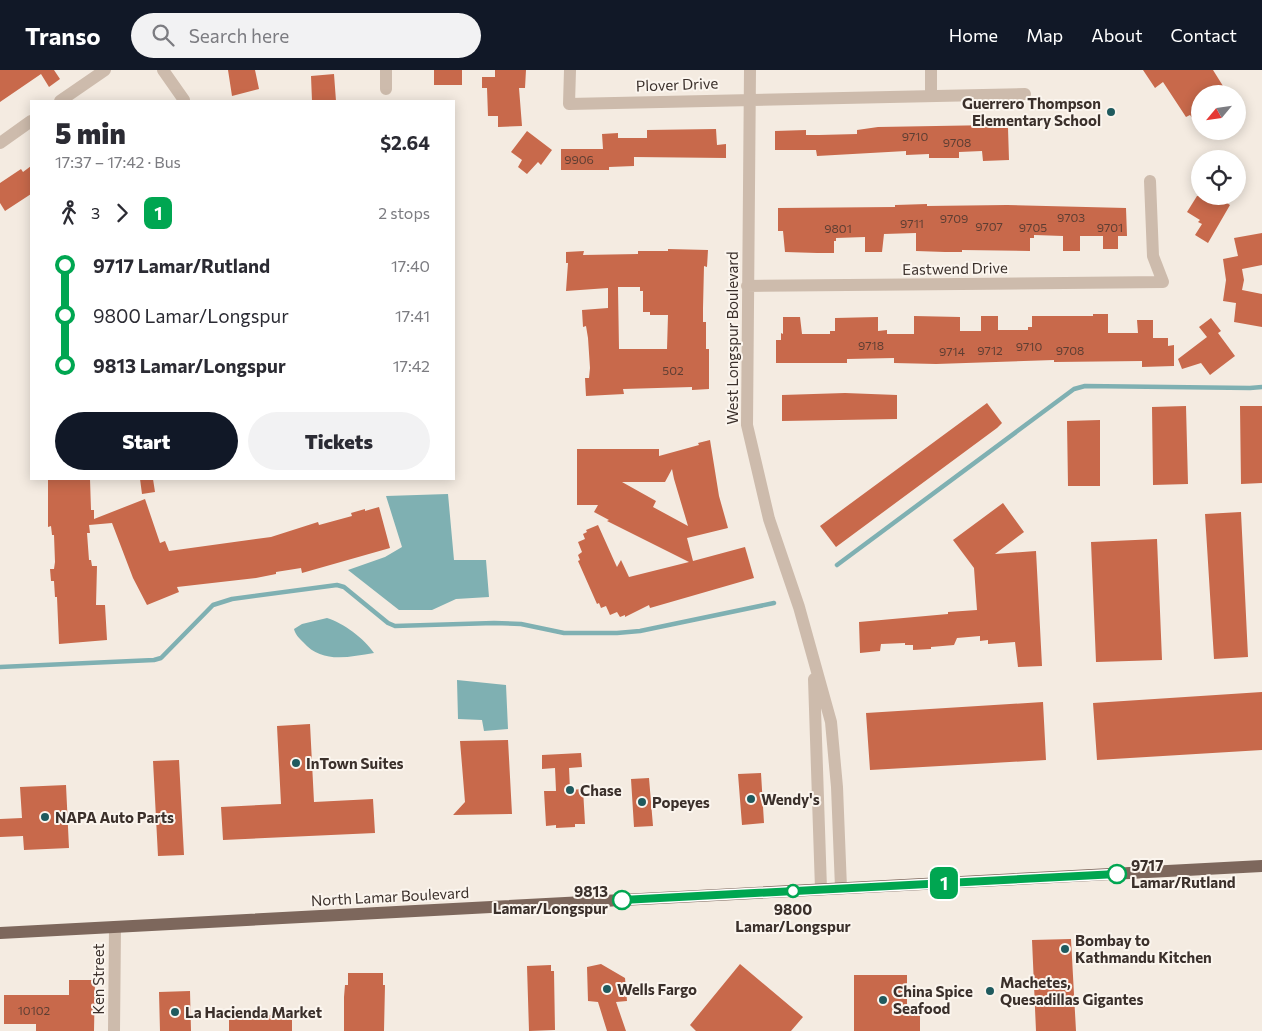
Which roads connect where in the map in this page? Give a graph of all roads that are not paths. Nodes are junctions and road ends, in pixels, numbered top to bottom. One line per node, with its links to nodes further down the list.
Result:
1 (105, 70): 11 (street)
2 (163, 70): 12 (street)
3 (386, 70): 7 (street)
4 (570, 70): 10 (street, Plover Drive)
5 (750, 70): 10 (street, West Longspur Boulevard)
6 (931, 70): 9 (street)
7 (386, 89)
8 (1025, 94): 9 (street, Plover Drive)
9 (931, 95): 10 (street, Plover Drive)
10 (749, 99): 16 (street, West Longspur Boulevard)
11 (61, 100)
12 (184, 100)
13 (30, 122): 14 (street)
14 (0, 143)
15 (1150, 181): 16 (street, Eastwend Drive)
16 (747, 286): 17 (street, West Longspur Boulevard)
17 (813, 657): 19 (street, West Longspur Boulevard); 20 (street, West Longspur Boulevard)
18 (1262, 866): 19 (main road, North Lamar Boulevard)
19 (841, 888): 20 (main road, North Lamar Boulevard)
20 (821, 889): 21 (main road, North Lamar Boulevard)
21 (115, 927): 22 (main road, North Lamar Boulevard); 23 (street, Ken Street)
22 (0, 933)
23 (114, 1031)

